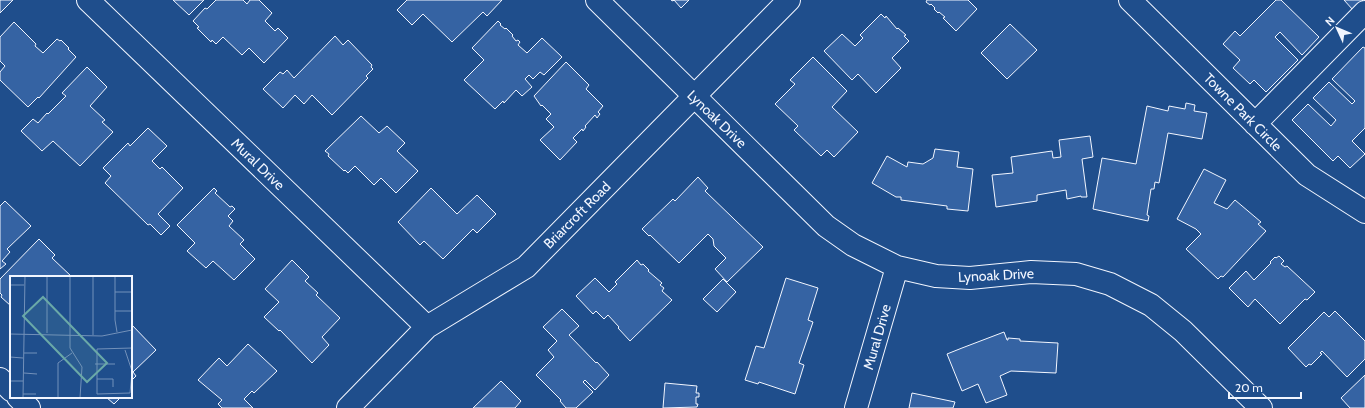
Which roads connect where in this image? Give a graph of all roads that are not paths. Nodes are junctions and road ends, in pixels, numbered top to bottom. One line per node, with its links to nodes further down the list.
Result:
1 (88, 0): 10 (street, Mural Drive)
2 (597, 0): 6 (street, Lynoak Drive)
3 (789, 0): 6 (street, Briarcroft Road)
4 (1130, 0): 7 (street, Towne Park Circle)
5 (1365, 12): 7 (street)
6 (694, 97): 9 (street, Lynoak Drive); 10 (street, Briarcroft Road)
7 (1256, 124): 8 (street, Towne Park Circle)
8 (1365, 212)
9 (897, 267): 16 (street, Mural Drive); 17 (street, Lynoak Drive)
10 (427, 327): 15 (street, Briarcroft Road)
11 (0, 379): 12 (street)
12 (10, 389)
13 (19, 398): 14 (street)
14 (29, 408)
15 (348, 408)
16 (856, 408)
17 (1261, 408)

